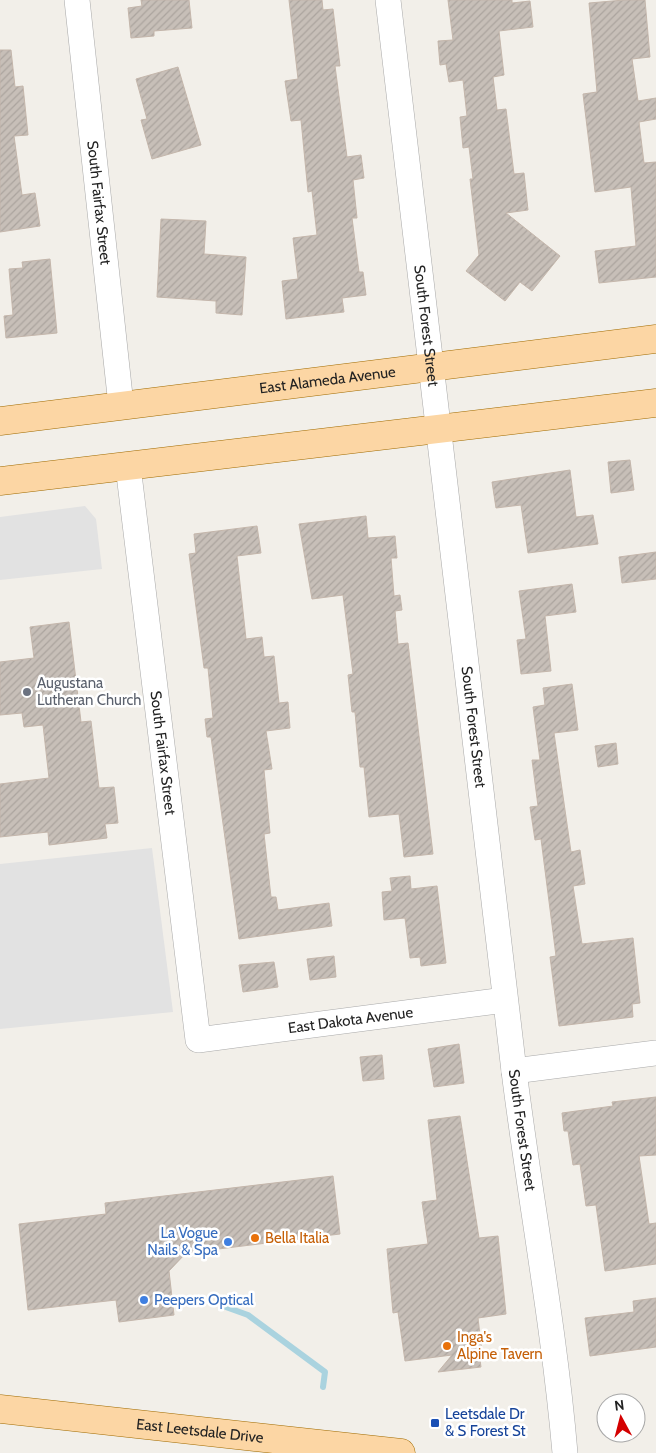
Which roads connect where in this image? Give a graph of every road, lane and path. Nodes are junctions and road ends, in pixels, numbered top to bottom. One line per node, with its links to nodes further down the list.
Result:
1 (77, 0): 6 (street, South Fairfax Street)
2 (388, 0): 4 (street, South Forest Street)
3 (656, 339): 4 (main road, East Alameda Avenue)
4 (431, 367): 6 (main road, East Alameda Avenue); 8 (street, South Forest Street)
5 (656, 403): 8 (main road)
6 (121, 405): 7 (main road, East Alameda Avenue)
7 (0, 421)
8 (438, 429): 9 (main road); 11 (street, South Forest Street)
9 (128, 466): 10 (main road); 12 (street, South Fairfax Street)
10 (0, 481)
11 (505, 1000): 12 (street, East Dakota Avenue); 14 (street, South Forest Street)
12 (198, 1040)
13 (656, 1053): 14 (street)
14 (514, 1071): 17 (street, South Forest Street)
15 (0, 1409): 16 (main road, East Leetsdale Drive)
16 (401, 1453)
17 (565, 1453)

